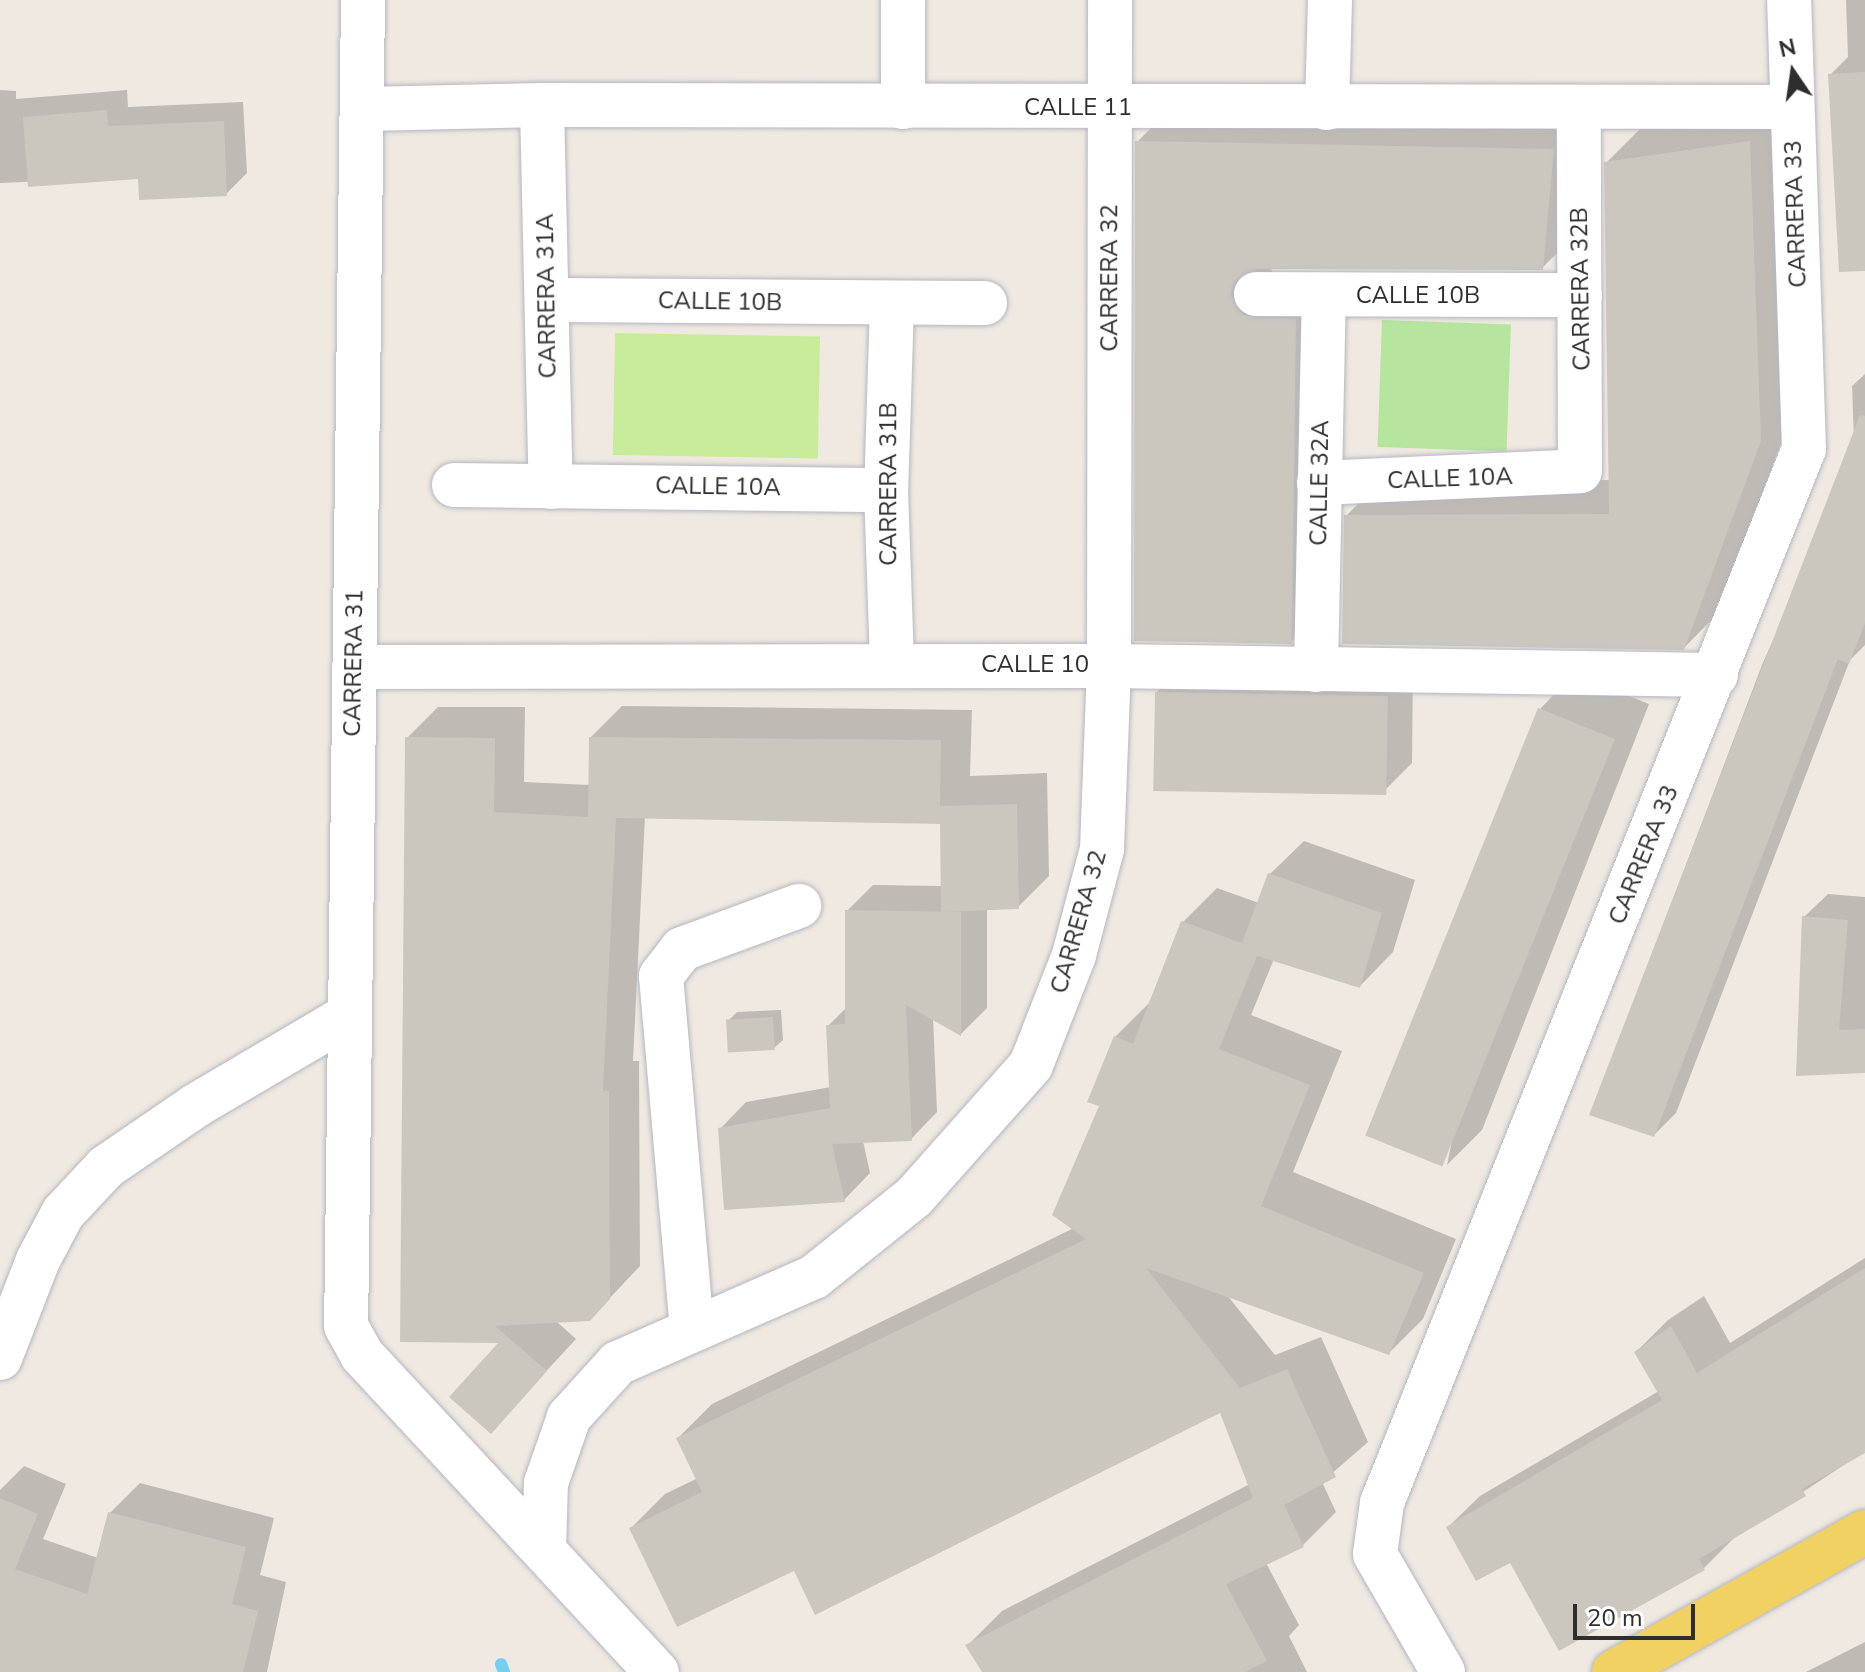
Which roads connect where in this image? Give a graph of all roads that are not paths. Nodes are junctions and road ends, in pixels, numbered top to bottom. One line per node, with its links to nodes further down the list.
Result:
1 (363, 0): 12 (street, CARRERA 31)
2 (903, 0): 7 (street)
3 (1110, 0): 10 (street, CARRERA 32)
4 (1330, 0): 11 (street)
5 (1789, 0): 9 (street, CARRERA 33)
6 (542, 105): 7 (street, CALLE 11); 12 (street, CALLE 11); 16 (street, CARRERA 31A)
7 (903, 107): 10 (street, CALLE 11)
8 (1579, 107): 9 (street, CALLE 11); 11 (street, CALLE 11); 14 (street, CARRERA 32B)
9 (1792, 107): 28 (street, CARRERA 33)
10 (1110, 108): 11 (street, CALLE 11); 25 (street, CARRERA 32)
11 (1327, 108)
12 (365, 109): 26 (street, CARRERA 31)
13 (1256, 294): 15 (street, CALLE 10B)
14 (1580, 295): 15 (street, CALLE 10B); 19 (street, CARRERA 32B)
15 (1324, 296): 20 (street, CALLE 32A)
16 (548, 300): 18 (street, CALLE 10B); 22 (street, CARRERA 31A)
17 (985, 303): 18 (street, CALLE 10B)
18 (892, 304): 23 (street, CARRERA 31B)
19 (1580, 471): 20 (street, CALLE 10A)
20 (1319, 483): 27 (street, CALLE 32A)
21 (454, 485): 22 (street, CALLE 10A)
22 (551, 487): 23 (street, CALLE 10A)
23 (886, 490): 24 (street, CARRERA 31B)
24 (892, 665): 25 (street, CALLE 10); 26 (street, CALLE 10)
25 (1109, 666): 27 (street, CALLE 10); 31 (street, CARRERA 32)
26 (354, 667): 30 (street, CARRERA 31)
27 (1316, 670): 28 (street, CALLE 10)
28 (1716, 675): 36 (street, CARRERA 33)
29 (799, 906): 31 (street)
30 (348, 1016): 32 (street); 34 (street, CARRERA 31)
31 (692, 1330): 34 (street, CARRERA 32)
32 (0, 1358)
33 (1861, 1543): 37 (main road)
34 (544, 1549): 35 (street)
35 (657, 1672)
36 (1443, 1672)
37 (1614, 1672)

